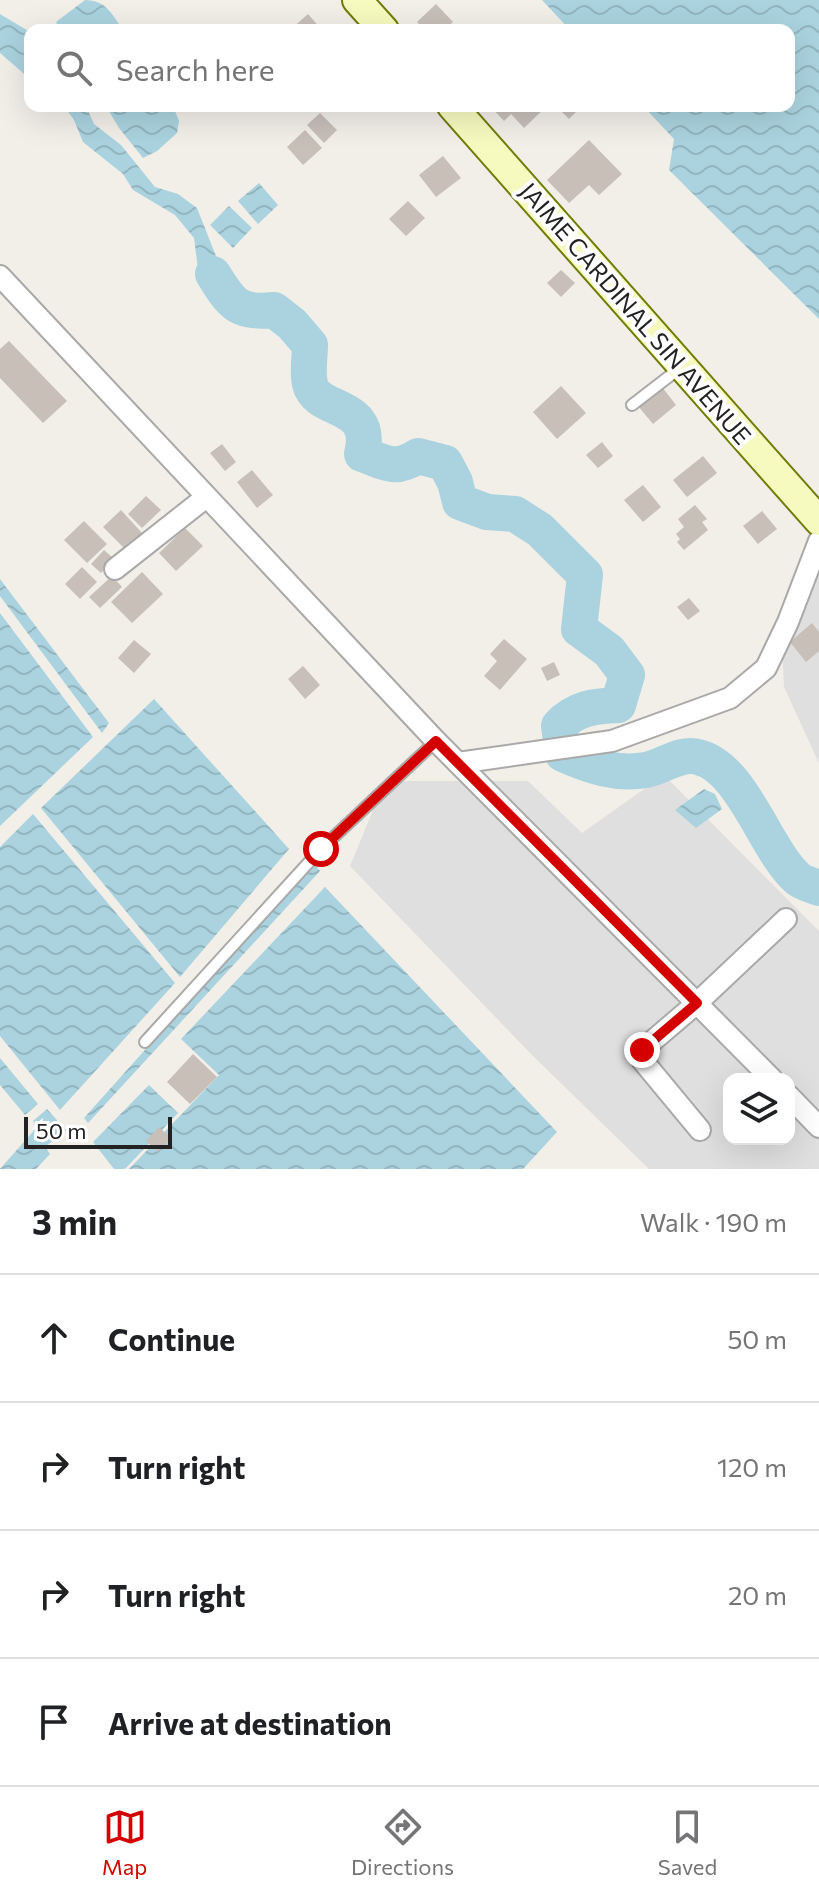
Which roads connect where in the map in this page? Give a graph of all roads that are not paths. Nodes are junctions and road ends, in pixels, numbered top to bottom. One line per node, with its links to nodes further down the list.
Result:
1 (357, 0): 2 (main road)
2 (379, 24)
3 (457, 112): 5 (main road, JAIME CARDINAL SIN AVENUE)
4 (0, 276): 7 (street)
5 (681, 367): 6 (lane); 8 (main road, JAIME CARDINAL SIN AVENUE)
6 (632, 405)
7 (205, 498): 10 (street); 11 (street)
8 (816, 510)
9 (819, 541): 12 (street)
10 (115, 569)
11 (436, 741): 12 (street); 15 (lane)
12 (458, 763): 14 (street)
13 (786, 919): 14 (street)
14 (697, 1003): 16 (street); 19 (street)
15 (145, 1042)
16 (766, 1073)
17 (795, 1102): 18 (street)
18 (819, 1127)
19 (700, 1130)

